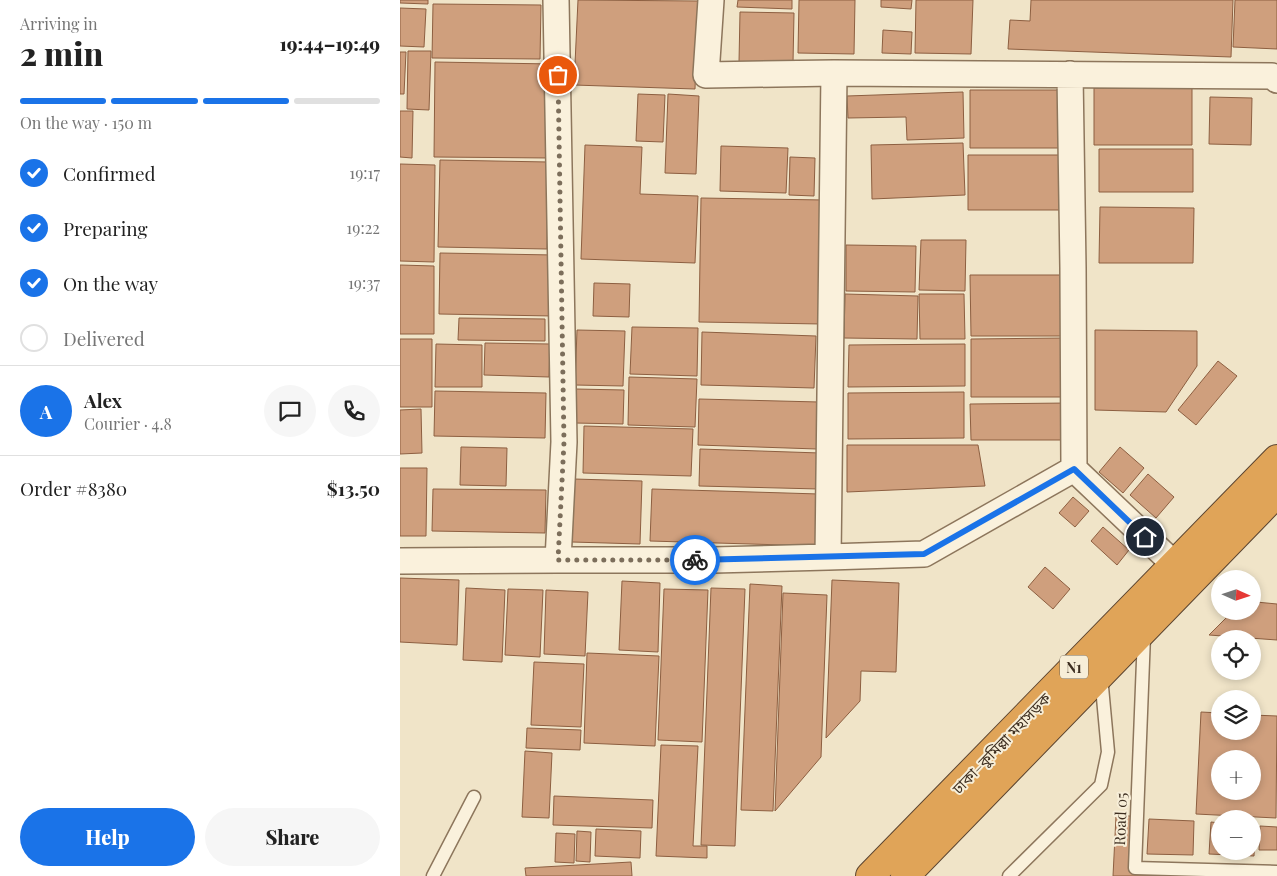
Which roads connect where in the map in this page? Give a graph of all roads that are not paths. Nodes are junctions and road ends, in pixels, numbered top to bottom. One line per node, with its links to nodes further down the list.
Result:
1 (556, 0): 10 (street)
2 (711, 0): 3 (street)
3 (834, 73): 4 (street); 9 (street)
4 (1070, 74): 5 (street); 7 (street)
5 (1277, 80)
6 (1274, 468): 12 (highway, ঢাকা–কুমিল্লা মহাসড়ক / N1)
7 (1074, 469): 9 (street); 12 (street)
8 (1277, 494): 13 (highway, ঢাকা–কুমিল্লা মহাসড়ক / N1)
9 (828, 557): 10 (street)
10 (558, 560): 11 (street)
11 (400, 561)
12 (1174, 564): 18 (highway, ঢাকা–কুমিল্লা মহাসড়ক / N1)
13 (1144, 630): 14 (highway, ঢাকা–কুমিল্লা মহাসড়ক / N1); 16 (lane, Road 05)
14 (1101, 674): 19 (highway, ঢাকা–কুমিল্লা মহাসড়ক / N1); 20 (lane)
15 (474, 797): 17 (lane)
16 (1277, 872)
17 (433, 876)
18 (870, 876)
19 (906, 876)
20 (1009, 876)

